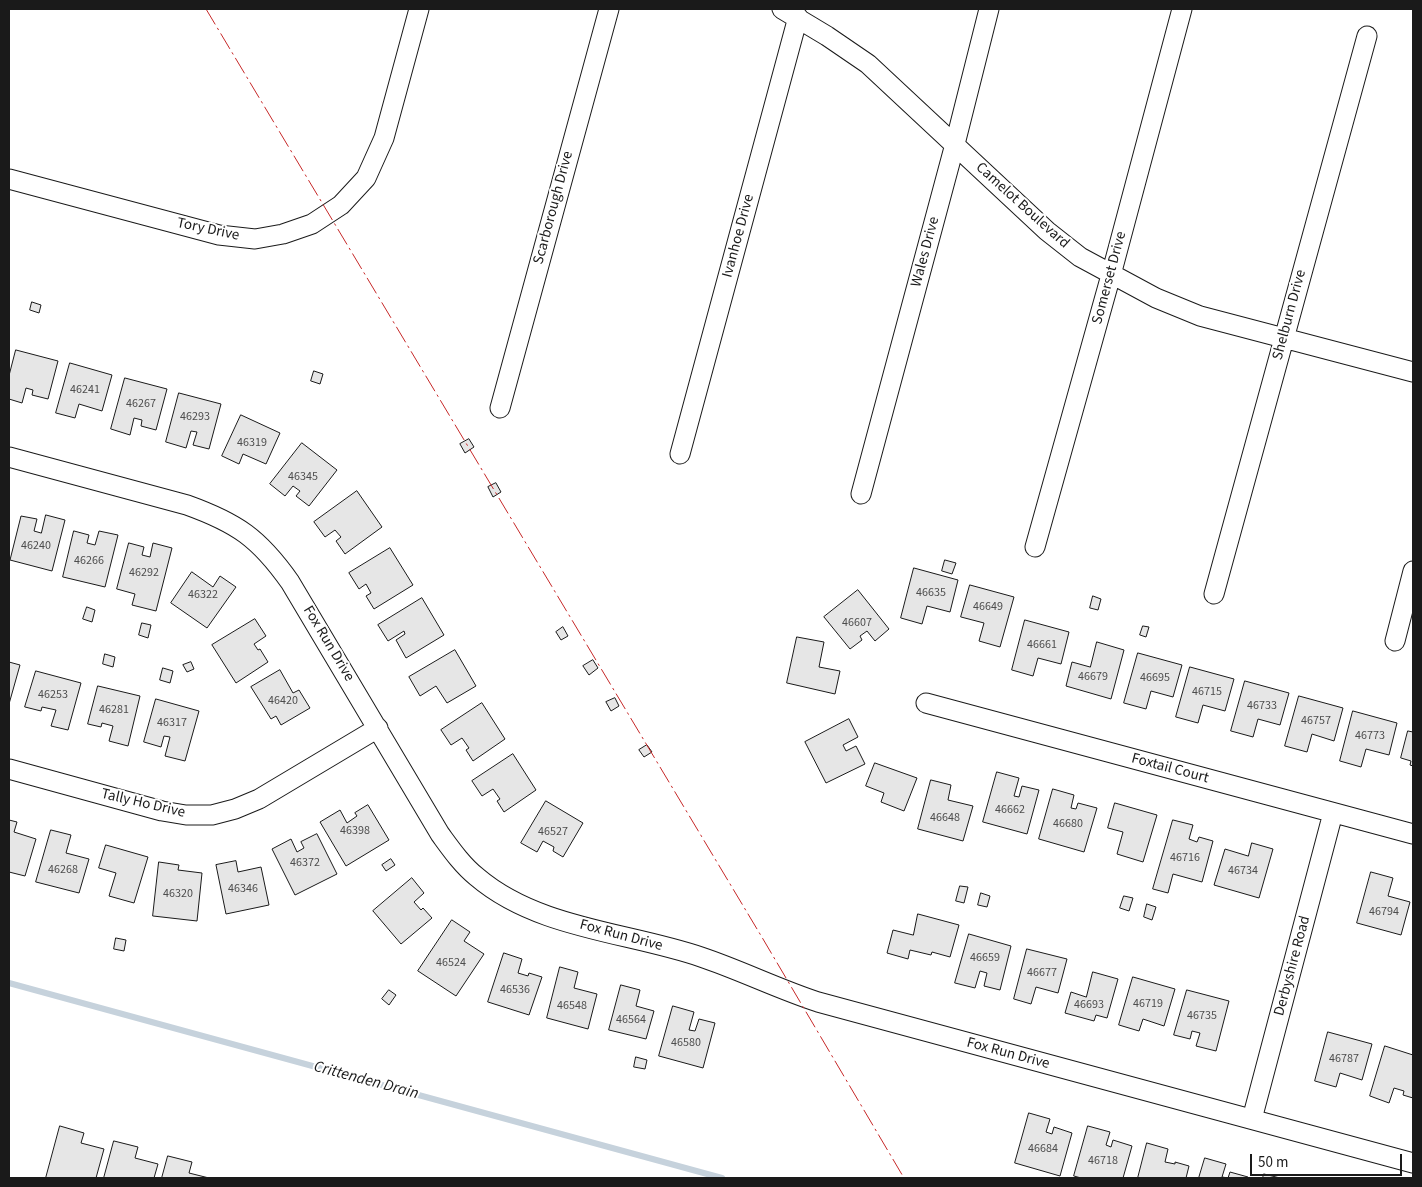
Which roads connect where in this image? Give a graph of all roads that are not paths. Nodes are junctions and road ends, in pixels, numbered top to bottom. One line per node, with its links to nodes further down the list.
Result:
1 (419, 9): 8 (street, Tory Drive)
2 (608, 9): 12 (street, Scarborough Drive)
3 (990, 9): 7 (street, Wales Drive)
4 (1182, 9): 9 (street, Somerset Drive)
5 (790, 13): 7 (street, Camelot Boulevard); 13 (street, Ivanhoe Drive)
6 (1367, 36): 10 (street, Shelburn Drive)
7 (955, 144): 9 (street, Camelot Boulevard); 15 (street, Wales Drive)
8 (9, 179)
9 (1111, 275): 10 (street, Camelot Boulevard); 16 (street, Somerset Drive)
10 (1283, 339): 11 (street, Camelot Boulevard); 18 (street, Shelburn Drive)
11 (1413, 372)
12 (500, 408)
13 (680, 454)
14 (9, 456): 21 (street, Fox Run Drive)
15 (861, 494)
16 (1035, 547)
17 (1413, 571): 19 (street)
18 (1214, 594)
19 (1395, 641)
20 (926, 703): 23 (street, Foxtail Court)
21 (378, 728): 22 (street, Tally Ho Drive); 25 (street, Fox Run Drive)
22 (9, 769)
23 (1333, 813): 24 (street, Foxtail Court); 25 (street, Derbyshire Road)
24 (1413, 834)
25 (1252, 1119): 26 (street, Fox Run Drive)
26 (1413, 1163)

